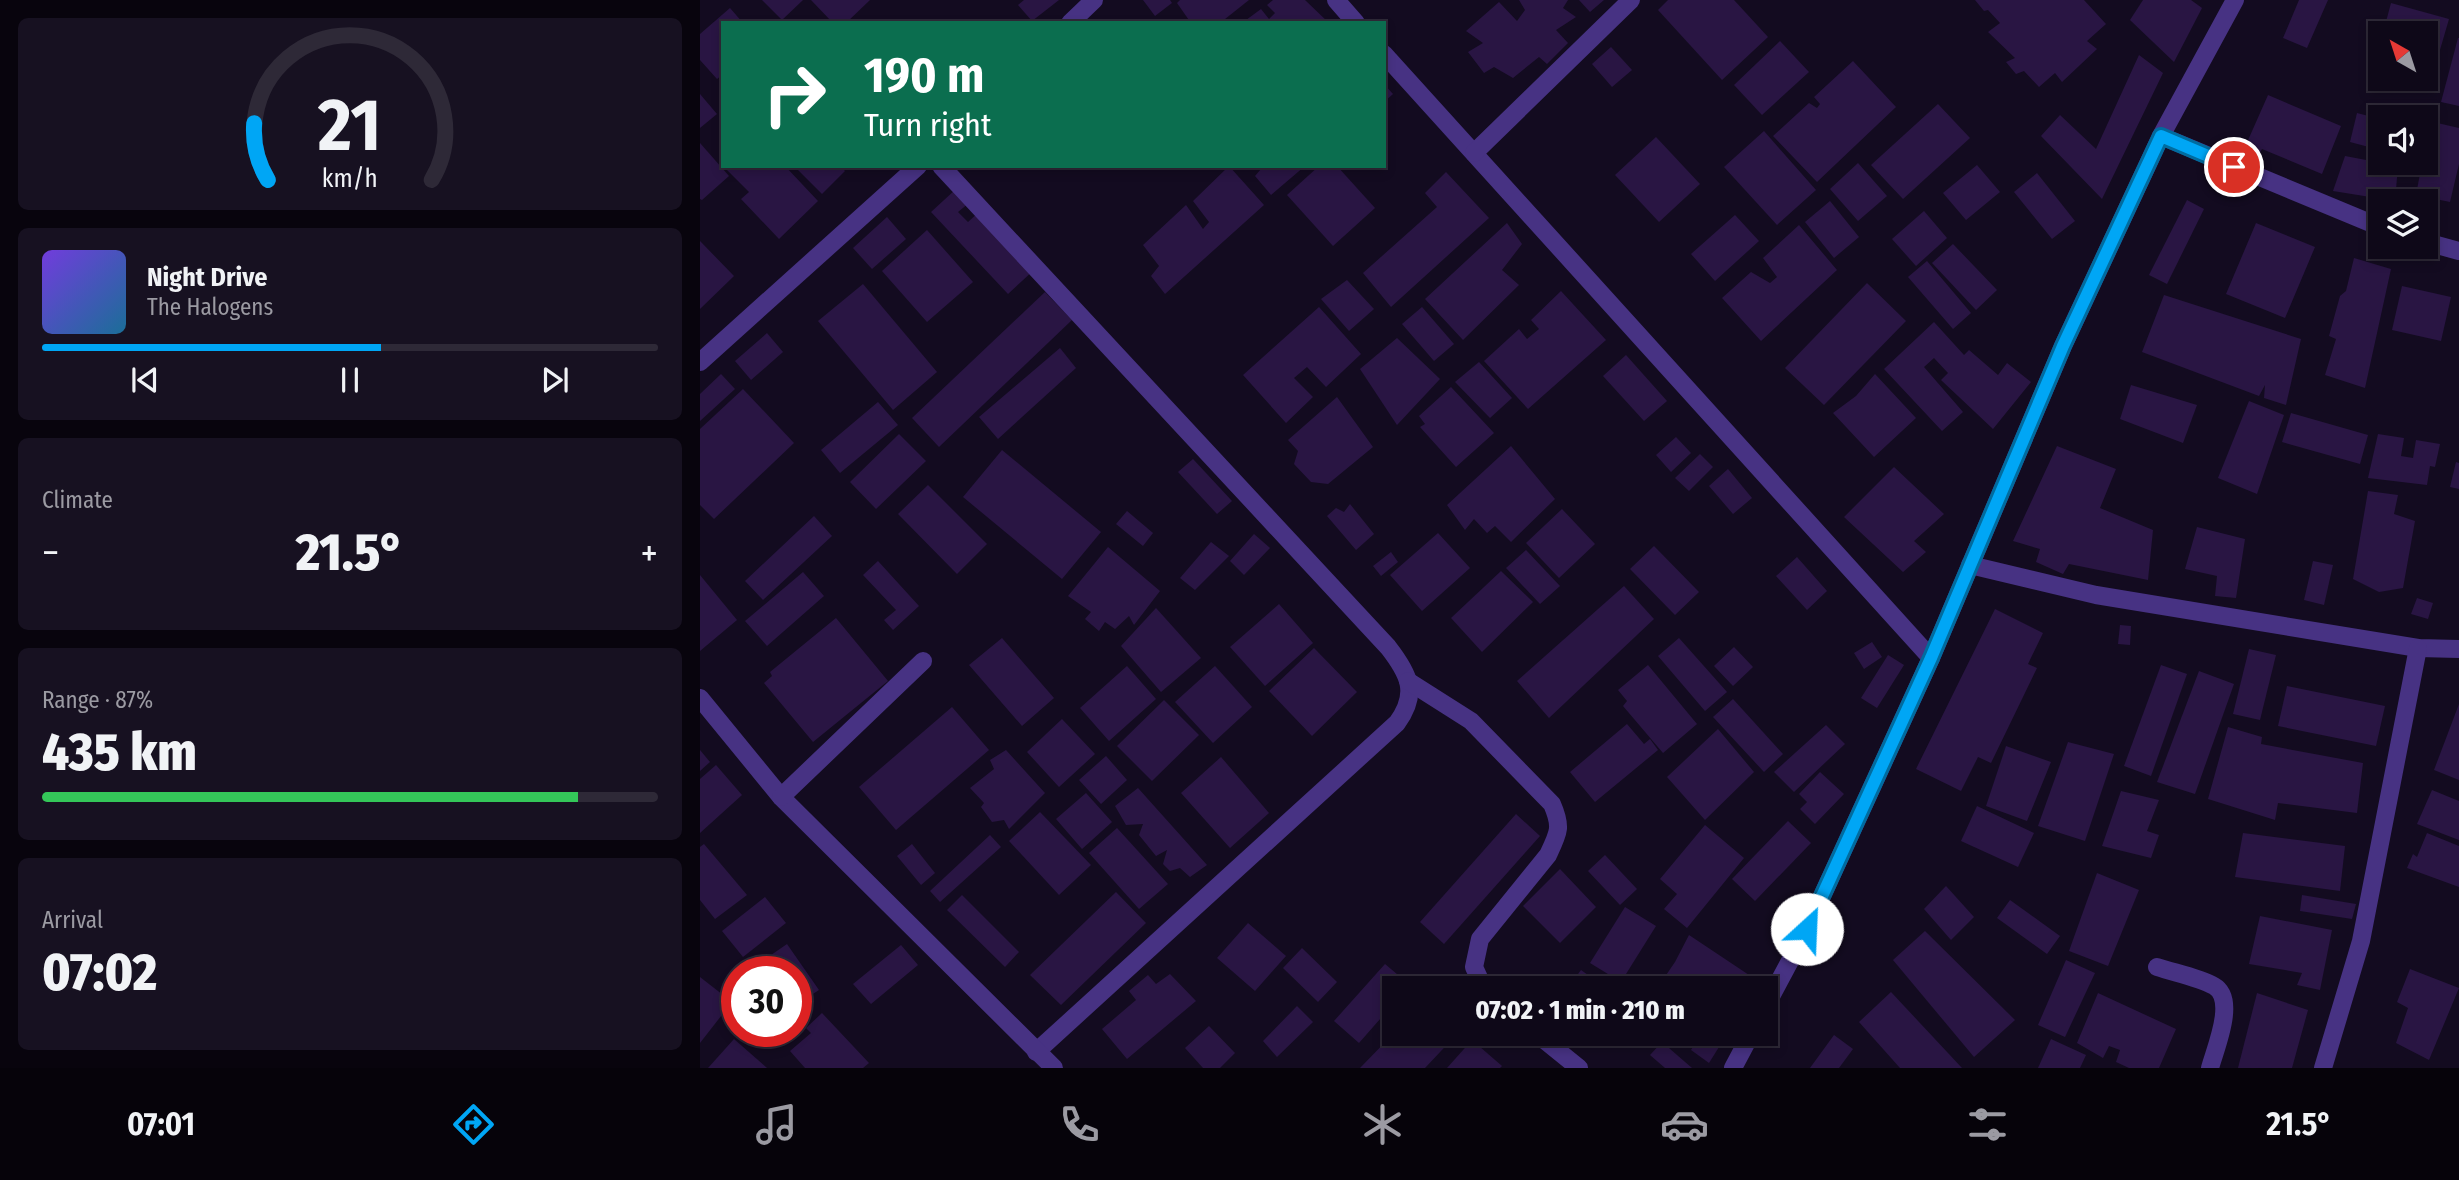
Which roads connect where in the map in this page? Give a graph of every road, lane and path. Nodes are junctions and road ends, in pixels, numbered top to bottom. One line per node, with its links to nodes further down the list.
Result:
1 (1094, 0): 5 (street)
2 (1336, 0): 6 (street)
3 (1631, 0): 9 (street)
4 (2235, 0): 8 (street)
5 (1072, 21)
6 (1354, 21)
7 (1386, 56): 9 (street)
8 (2161, 136): 12 (street); 16 (street)
9 (1474, 153): 19 (street)
10 (916, 168): 15 (street)
11 (943, 168): 21 (street)
12 (2368, 222)
13 (2438, 245): 14 (street)
14 (2459, 251)
15 (700, 362)
16 (1970, 565): 17 (street); 19 (street)
17 (2418, 648): 18 (street); 34 (street)
18 (2459, 649)
19 (1931, 658): 26 (street)
20 (923, 661): 23 (street)
21 (1408, 681): 25 (street); 29 (street)
22 (700, 698): 23 (street)
23 (781, 797): 29 (street)
24 (2157, 967): 33 (street)
25 (1479, 976)
26 (1778, 983)
27 (1551, 1046): 31 (street)
28 (1745, 1046): 32 (street)
29 (1036, 1052): 30 (street)
30 (1054, 1068)
31 (1578, 1068)
32 (1733, 1068)
33 (2210, 1068)
34 (2323, 1068)

